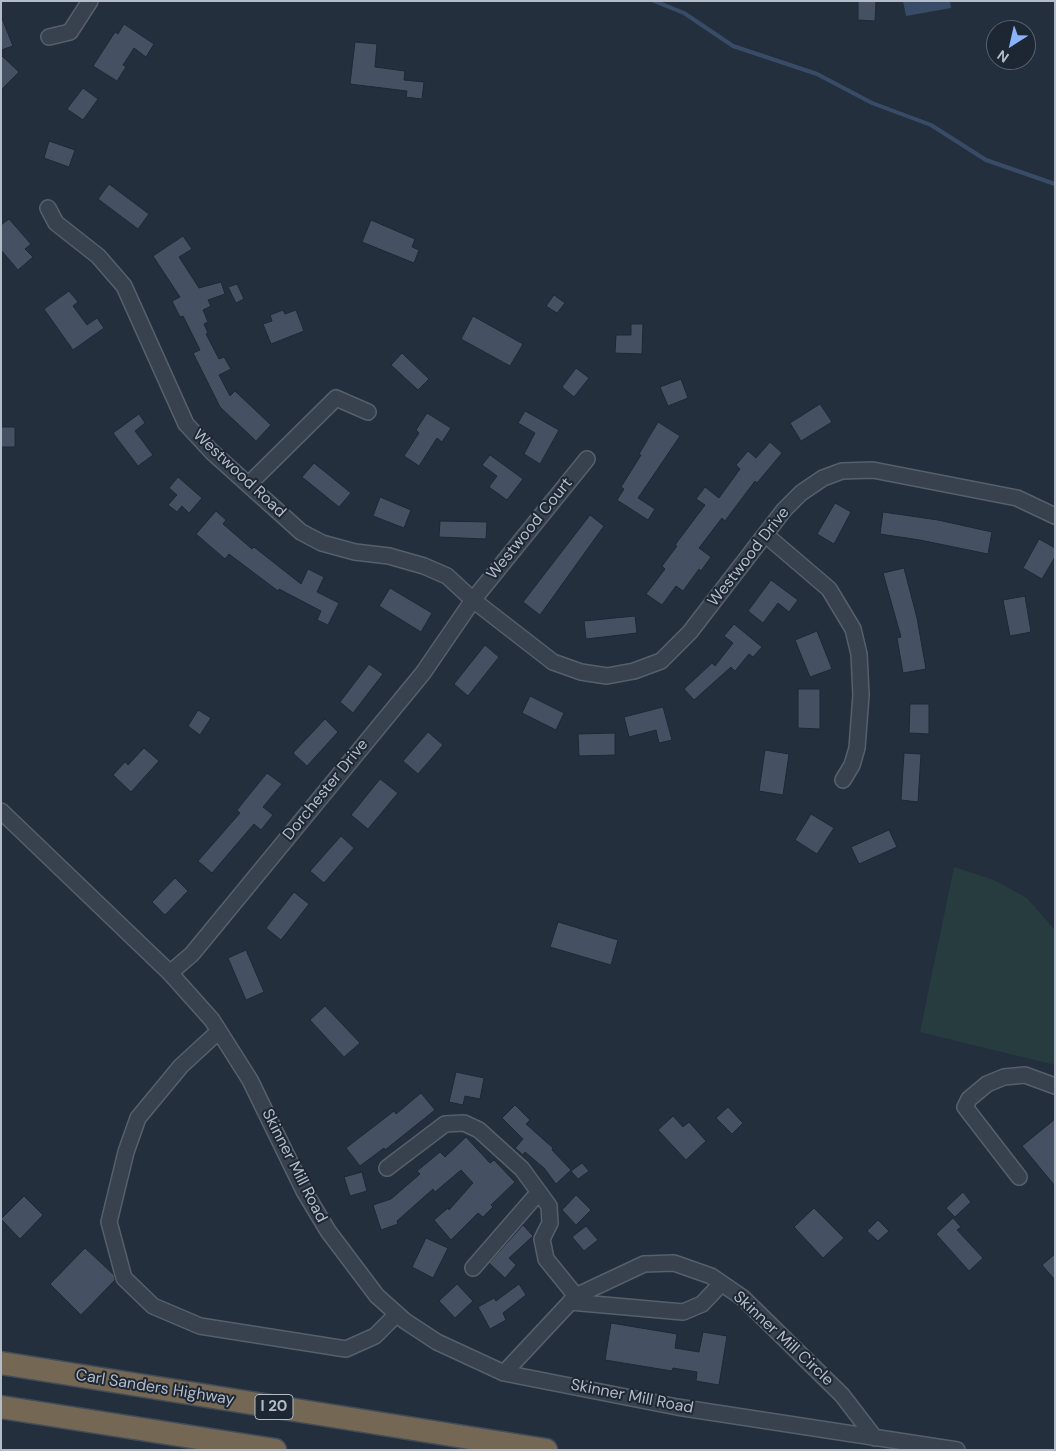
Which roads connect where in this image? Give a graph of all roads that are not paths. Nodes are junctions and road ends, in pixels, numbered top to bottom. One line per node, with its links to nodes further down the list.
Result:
1 (90, 1): 2 (street)
2 (49, 37)
3 (48, 208): 6 (street, Westwood Road)
4 (368, 412): 6 (street)
5 (587, 459): 9 (street, Westwood Court)
6 (250, 483): 9 (street, Westwood Road)
7 (1055, 516): 8 (street, Westwood Drive)
8 (767, 536): 9 (street, Westwood Drive); 10 (street)
9 (474, 600): 12 (street, Dorchester Drive)
10 (843, 780)
11 (1, 811): 12 (street, Skinner Mill Road)
12 (170, 973): 13 (street, Skinner Mill Road)
13 (218, 1031): 21 (street, Skinner Mill Road); 21 (street)
14 (1055, 1086): 16 (street)
15 (387, 1168): 17 (street)
16 (1019, 1177)
17 (539, 1192): 18 (street); 20 (street)
18 (473, 1268)
19 (722, 1284): 20 (street); 20 (street, Skinner Mill Circle); 25 (street, Skinner Mill Circle)
20 (573, 1299): 23 (street, Skinner Mill Circle)
21 (397, 1314): 23 (street, Skinner Mill Road)
22 (1, 1364): 27 (highway, Carl Sanders Highway / I 20)
23 (504, 1373): 25 (street, Skinner Mill Road)
24 (1, 1407): 26 (highway)
25 (875, 1438): 28 (street, Skinner Mill Road)
26 (275, 1450)
27 (546, 1450)
28 (957, 1450)

